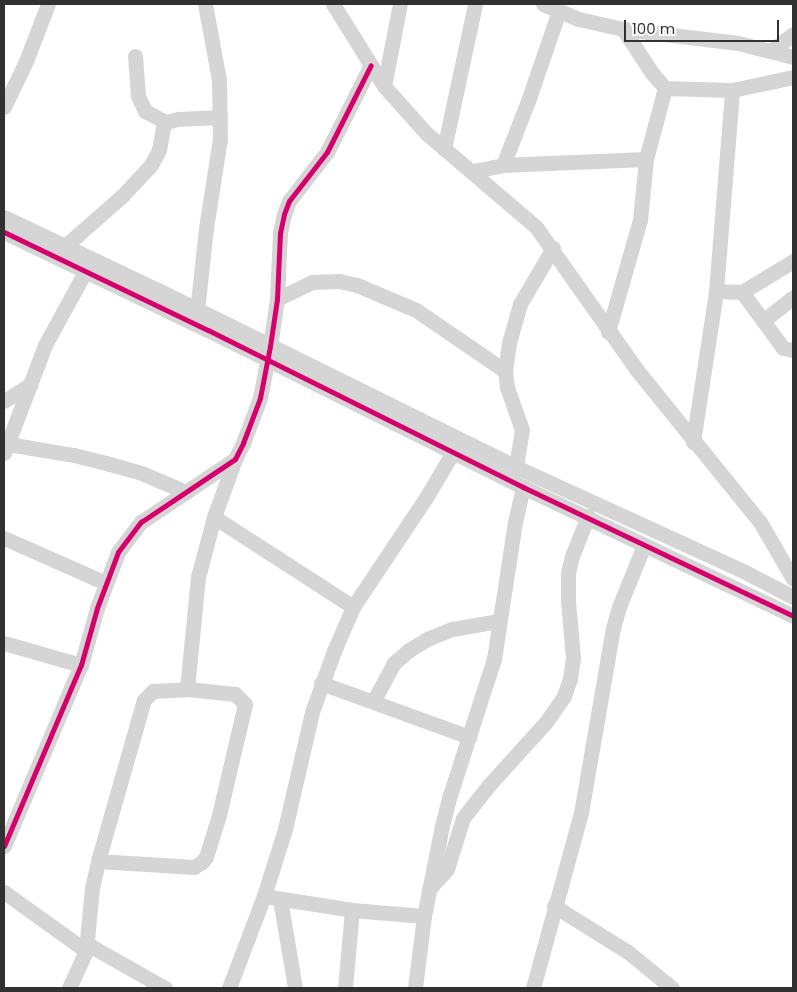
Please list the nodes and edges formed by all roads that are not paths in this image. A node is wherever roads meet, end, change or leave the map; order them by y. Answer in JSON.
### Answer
{"nodes":[{"id":1,"x":48,"y":4,"type":"edge"},
{"id":2,"x":205,"y":4,"type":"edge"},
{"id":3,"x":332,"y":4,"type":"edge"},
{"id":4,"x":400,"y":4,"type":"edge"},
{"id":5,"x":475,"y":4,"type":"edge"},
{"id":6,"x":543,"y":4,"type":"edge"},
{"id":7,"x":559,"y":11,"type":"junction"},
{"id":8,"x":623,"y":29,"type":"junction"},
{"id":9,"x":793,"y":34,"type":"edge"},
{"id":10,"x":772,"y":50,"type":"junction"},
{"id":11,"x":135,"y":56,"type":"dead end"},
{"id":12,"x":793,"y":57,"type":"edge"},
{"id":13,"x":371,"y":65,"type":"junction"},
{"id":14,"x":793,"y":77,"type":"edge"},
{"id":15,"x":384,"y":86,"type":"junction"},
{"id":16,"x":665,"y":88,"type":"junction"},
{"id":17,"x":732,"y":90,"type":"junction"},
{"id":18,"x":4,"y":107,"type":"edge"},
{"id":19,"x":220,"y":117,"type":"junction"},
{"id":20,"x":166,"y":122,"type":"junction"},
{"id":21,"x":444,"y":149,"type":"junction"},
{"id":22,"x":646,"y":159,"type":"junction"},
{"id":23,"x":503,"y":165,"type":"junction"},
{"id":24,"x":473,"y":171,"type":"junction"},
{"id":25,"x":4,"y":217,"type":"edge"},
{"id":26,"x":4,"y":232,"type":"edge"},
{"id":27,"x":64,"y":247,"type":"junction"},
{"id":28,"x":553,"y":248,"type":"junction"},
{"id":29,"x":793,"y":261,"type":"edge"},
{"id":30,"x":85,"y":272,"type":"junction"},
{"id":31,"x":716,"y":291,"type":"junction"},
{"id":32,"x":742,"y":292,"type":"junction"},
{"id":33,"x":793,"y":297,"type":"edge"},
{"id":34,"x":277,"y":299,"type":"junction"},
{"id":35,"x":197,"y":311,"type":"junction"},
{"id":36,"x":764,"y":320,"type":"junction"},
{"id":37,"x":608,"y":332,"type":"junction"},
{"id":38,"x":793,"y":350,"type":"edge"},
{"id":39,"x":267,"y":353,"type":"junction"},
{"id":40,"x":506,"y":371,"type":"junction"},
{"id":41,"x":30,"y":386,"type":"junction"},
{"id":42,"x":4,"y":401,"type":"edge"},
{"id":43,"x":693,"y":442,"type":"junction"},
{"id":44,"x":6,"y":449,"type":"edge"},
{"id":45,"x":453,"y":452,"type":"junction"},
{"id":46,"x":235,"y":459,"type":"junction"},
{"id":47,"x":516,"y":467,"type":"junction"},
{"id":48,"x":523,"y":487,"type":"junction"},
{"id":49,"x":186,"y":492,"type":"junction"},
{"id":50,"x":594,"y":514,"type":"junction"},
{"id":51,"x":214,"y":517,"type":"junction"},
{"id":52,"x":4,"y":538,"type":"edge"},
{"id":53,"x":644,"y":545,"type":"junction"},
{"id":54,"x":793,"y":579,"type":"edge"},
{"id":55,"x":106,"y":583,"type":"junction"},
{"id":56,"x":793,"y":597,"type":"edge"},
{"id":57,"x":353,"y":607,"type":"junction"},
{"id":58,"x":793,"y":616,"type":"edge"},
{"id":59,"x":499,"y":621,"type":"junction"},
{"id":60,"x":4,"y":643,"type":"edge"},
{"id":61,"x":81,"y":665,"type":"junction"},
{"id":62,"x":321,"y":683,"type":"junction"},
{"id":63,"x":187,"y":689,"type":"junction"},
{"id":64,"x":374,"y":700,"type":"junction"},
{"id":65,"x":469,"y":737,"type":"junction"},
{"id":66,"x":4,"y":846,"type":"edge"},
{"id":67,"x":98,"y":861,"type":"junction"},
{"id":68,"x":429,"y":889,"type":"junction"},
{"id":69,"x":4,"y":892,"type":"edge"},
{"id":70,"x":264,"y":896,"type":"junction"},
{"id":71,"x":280,"y":900,"type":"junction"},
{"id":72,"x":554,"y":906,"type":"junction"},
{"id":73,"x":352,"y":910,"type":"junction"},
{"id":74,"x":424,"y":916,"type":"junction"},
{"id":75,"x":87,"y":947,"type":"junction"},
{"id":76,"x":69,"y":988,"type":"edge"},
{"id":77,"x":165,"y":988,"type":"edge"},
{"id":78,"x":229,"y":988,"type":"edge"},
{"id":79,"x":295,"y":988,"type":"edge"},
{"id":80,"x":345,"y":988,"type":"edge"},
{"id":81,"x":415,"y":988,"type":"edge"},
{"id":82,"x":533,"y":988,"type":"edge"},
{"id":83,"x":672,"y":988,"type":"edge"}],
"edges":[{"from":1,"to":18,"type":"street"},
{"from":2,"to":19,"type":"street"},
{"from":3,"to":13,"type":"street"},
{"from":4,"to":15,"type":"street"},
{"from":5,"to":21,"type":"street"},
{"from":6,"to":7,"type":"street"},
{"from":7,"to":8,"type":"street"},
{"from":7,"to":23,"type":"street"},
{"from":8,"to":10,"type":"street"},
{"from":8,"to":16,"type":"street"},
{"from":9,"to":10,"type":"street"},
{"from":10,"to":12,"type":"street"},
{"from":11,"to":20,"type":"street"},
{"from":13,"to":15,"type":"street"},
{"from":13,"to":34,"type":"street"},
{"from":14,"to":17,"type":"street"},
{"from":15,"to":21,"type":"street"},
{"from":16,"to":17,"type":"street"},
{"from":16,"to":22,"type":"street"},
{"from":17,"to":31,"type":"street"},
{"from":19,"to":20,"type":"street"},
{"from":19,"to":35,"type":"street"},
{"from":20,"to":27,"type":"street"},
{"from":21,"to":24,"type":"street"},
{"from":22,"to":23,"type":"street"},
{"from":22,"to":37,"type":"street"},
{"from":23,"to":24,"type":"street"},
{"from":24,"to":28,"type":"street"},
{"from":25,"to":27,"type":"street"},
{"from":26,"to":30,"type":"street"},
{"from":27,"to":35,"type":"street"},
{"from":28,"to":37,"type":"street"},
{"from":28,"to":40,"type":"street"},
{"from":29,"to":32,"type":"street"},
{"from":30,"to":39,"type":"street"},
{"from":30,"to":41,"type":"street"},
{"from":31,"to":32,"type":"street"},
{"from":31,"to":43,"type":"street"},
{"from":32,"to":36,"type":"street"},
{"from":33,"to":36,"type":"street"},
{"from":34,"to":39,"type":"street"},
{"from":34,"to":40,"type":"street"},
{"from":35,"to":39,"type":"street"},
{"from":36,"to":38,"type":"street"},
{"from":37,"to":43,"type":"street"},
{"from":39,"to":45,"type":"street"},
{"from":39,"to":46,"type":"street"},
{"from":39,"to":47,"type":"street"},
{"from":40,"to":47,"type":"street"},
{"from":41,"to":42,"type":"street"},
{"from":41,"to":44,"type":"street"},
{"from":43,"to":54,"type":"street"},
{"from":44,"to":49,"type":"street"},
{"from":45,"to":48,"type":"street"},
{"from":45,"to":57,"type":"street"},
{"from":46,"to":49,"type":"street"},
{"from":46,"to":51,"type":"street"},
{"from":47,"to":50,"type":"street"},
{"from":48,"to":50,"type":"street"},
{"from":48,"to":59,"type":"street"},
{"from":49,"to":55,"type":"street"},
{"from":50,"to":53,"type":"street"},
{"from":50,"to":56,"type":"street"},
{"from":50,"to":68,"type":"street"},
{"from":51,"to":57,"type":"street"},
{"from":51,"to":63,"type":"street"},
{"from":52,"to":55,"type":"street"},
{"from":53,"to":58,"type":"street"},
{"from":53,"to":72,"type":"street"},
{"from":55,"to":61,"type":"street"},
{"from":57,"to":62,"type":"street"},
{"from":59,"to":64,"type":"street"},
{"from":59,"to":65,"type":"street"},
{"from":60,"to":61,"type":"street"},
{"from":61,"to":66,"type":"street"},
{"from":62,"to":64,"type":"street"},
{"from":62,"to":70,"type":"street"},
{"from":63,"to":67,"type":"street"},
{"from":63,"to":67,"type":"street"},
{"from":64,"to":65,"type":"street"},
{"from":65,"to":68,"type":"street"},
{"from":67,"to":75,"type":"street"},
{"from":68,"to":74,"type":"street"},
{"from":69,"to":75,"type":"street"},
{"from":70,"to":71,"type":"street"},
{"from":70,"to":78,"type":"street"},
{"from":71,"to":73,"type":"street"},
{"from":71,"to":79,"type":"street"},
{"from":72,"to":82,"type":"street"},
{"from":72,"to":83,"type":"street"},
{"from":73,"to":74,"type":"street"},
{"from":73,"to":80,"type":"street"},
{"from":74,"to":81,"type":"street"},
{"from":75,"to":76,"type":"street"},
{"from":75,"to":77,"type":"street"}]}
